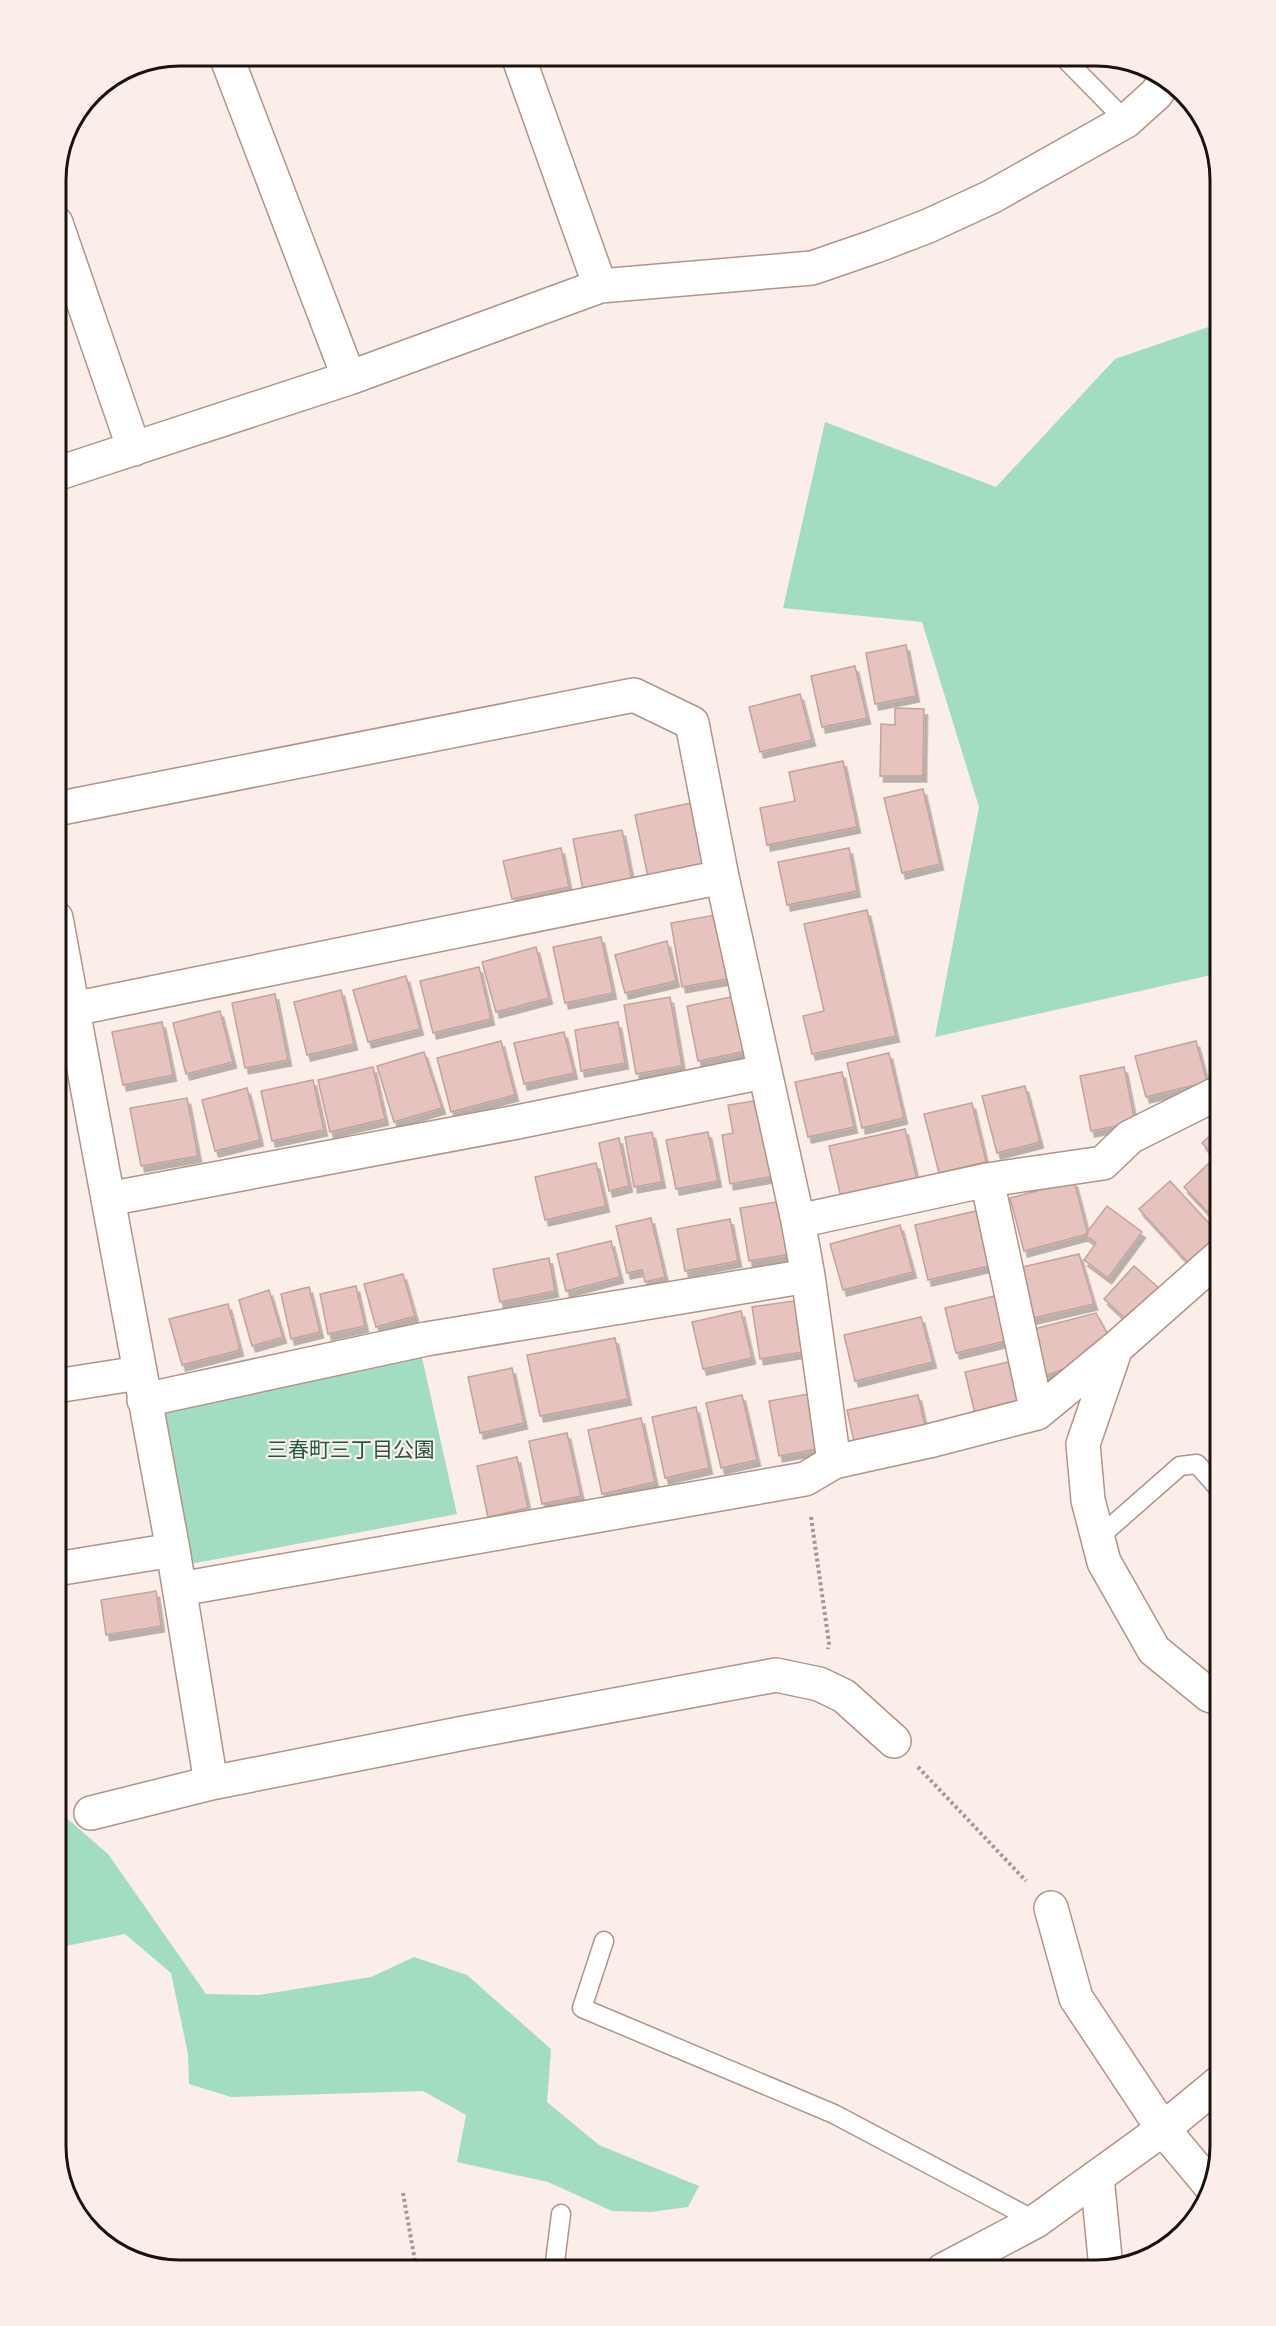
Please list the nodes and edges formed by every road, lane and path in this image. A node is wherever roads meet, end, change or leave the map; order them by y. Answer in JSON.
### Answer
{"nodes":[{"id":1,"x":230,"y":66,"type":"edge"},
{"id":2,"x":522,"y":66,"type":"edge"},
{"id":3,"x":1072,"y":66,"type":"edge"},
{"id":4,"x":1161,"y":87,"type":"edge"},
{"id":5,"x":1126,"y":121,"type":"junction"},
{"id":6,"x":66,"y":252,"type":"edge"},
{"id":7,"x":600,"y":286,"type":"junction"},
{"id":8,"x":349,"y":378,"type":"junction"},
{"id":9,"x":134,"y":449,"type":"junction"},
{"id":10,"x":66,"y":471,"type":"edge"},
{"id":11,"x":66,"y":807,"type":"edge"},
{"id":12,"x":722,"y":878,"type":"junction"},
{"id":13,"x":66,"y":1010,"type":"edge"},
{"id":14,"x":66,"y":1019,"type":"edge"},
{"id":15,"x":764,"y":1072,"type":"junction"},
{"id":16,"x":1210,"y":1097,"type":"edge"},
{"id":17,"x":987,"y":1180,"type":"junction"},
{"id":18,"x":108,"y":1199,"type":"junction"},
{"id":19,"x":798,"y":1221,"type":"junction"},
{"id":20,"x":1210,"y":1266,"type":"edge"},
{"id":21,"x":808,"y":1276,"type":"junction"},
{"id":22,"x":1116,"y":1348,"type":"junction"},
{"id":23,"x":66,"y":1386,"type":"edge"},
{"id":24,"x":141,"y":1387,"type":"junction"},
{"id":25,"x":1037,"y":1413,"type":"junction"},
{"id":26,"x":834,"y":1462,"type":"junction"},
{"id":27,"x":1210,"y":1478,"type":"edge"},
{"id":28,"x":805,"y":1479,"type":"junction"},
{"id":29,"x":1098,"y":1538,"type":"junction"},
{"id":30,"x":173,"y":1550,"type":"junction"},
{"id":31,"x":66,"y":1567,"type":"edge"},
{"id":32,"x":180,"y":1589,"type":"junction"},
{"id":33,"x":819,"y":1684,"type":"junction"},
{"id":34,"x":1210,"y":1695,"type":"edge"},
{"id":35,"x":894,"y":1741,"type":"joint"},
{"id":36,"x":211,"y":1783,"type":"junction"},
{"id":37,"x":91,"y":1813,"type":"dead end"},
{"id":38,"x":1051,"y":1908,"type":"joint"},
{"id":39,"x":604,"y":1941,"type":"dead end"},
{"id":40,"x":1210,"y":2091,"type":"edge"},
{"id":41,"x":1163,"y":2129,"type":"junction"},
{"id":42,"x":1097,"y":2177,"type":"junction"},
{"id":43,"x":1205,"y":2179,"type":"edge"},
{"id":44,"x":403,"y":2193,"type":"dead end"},
{"id":45,"x":561,"y":2214,"type":"dead end"},
{"id":46,"x":1036,"y":2221,"type":"junction"},
{"id":47,"x":1105,"y":2259,"type":"edge"},
{"id":48,"x":415,"y":2260,"type":"edge"},
{"id":49,"x":555,"y":2260,"type":"edge"},
{"id":50,"x":963,"y":2260,"type":"edge"}],
"edges":[{"from":1,"to":8,"type":"street"},
{"from":2,"to":7,"type":"street"},
{"from":3,"to":5,"type":"lane"},
{"from":4,"to":5,"type":"street"},
{"from":5,"to":7,"type":"street"},
{"from":6,"to":9,"type":"street"},
{"from":7,"to":8,"type":"street"},
{"from":8,"to":9,"type":"street"},
{"from":9,"to":10,"type":"street"},
{"from":11,"to":12,"type":"street"},
{"from":12,"to":13,"type":"street"},
{"from":12,"to":15,"type":"street"},
{"from":14,"to":18,"type":"street"},
{"from":15,"to":18,"type":"street"},
{"from":15,"to":19,"type":"street"},
{"from":16,"to":17,"type":"street"},
{"from":17,"to":19,"type":"street"},
{"from":17,"to":25,"type":"street"},
{"from":18,"to":24,"type":"street"},
{"from":19,"to":21,"type":"street"},
{"from":20,"to":22,"type":"street"},
{"from":21,"to":24,"type":"street"},
{"from":21,"to":26,"type":"street"},
{"from":22,"to":25,"type":"street"},
{"from":22,"to":29,"type":"street"},
{"from":23,"to":24,"type":"street"},
{"from":24,"to":30,"type":"street"},
{"from":25,"to":26,"type":"street"},
{"from":26,"to":28,"type":"street"},
{"from":27,"to":29,"type":"lane"},
{"from":28,"to":32,"type":"street"},
{"from":28,"to":33,"type":"path"},
{"from":29,"to":34,"type":"street"},
{"from":30,"to":31,"type":"street"},
{"from":30,"to":32,"type":"street"},
{"from":32,"to":36,"type":"street"},
{"from":33,"to":35,"type":"street"},
{"from":33,"to":36,"type":"street"},
{"from":35,"to":38,"type":"path"},
{"from":36,"to":37,"type":"street"},
{"from":38,"to":41,"type":"street"},
{"from":39,"to":46,"type":"lane"},
{"from":40,"to":41,"type":"street"},
{"from":41,"to":42,"type":"street"},
{"from":41,"to":43,"type":"street"},
{"from":42,"to":46,"type":"street"},
{"from":42,"to":47,"type":"street"},
{"from":44,"to":48,"type":"path"},
{"from":45,"to":49,"type":"lane"},
{"from":46,"to":50,"type":"street"}]}
